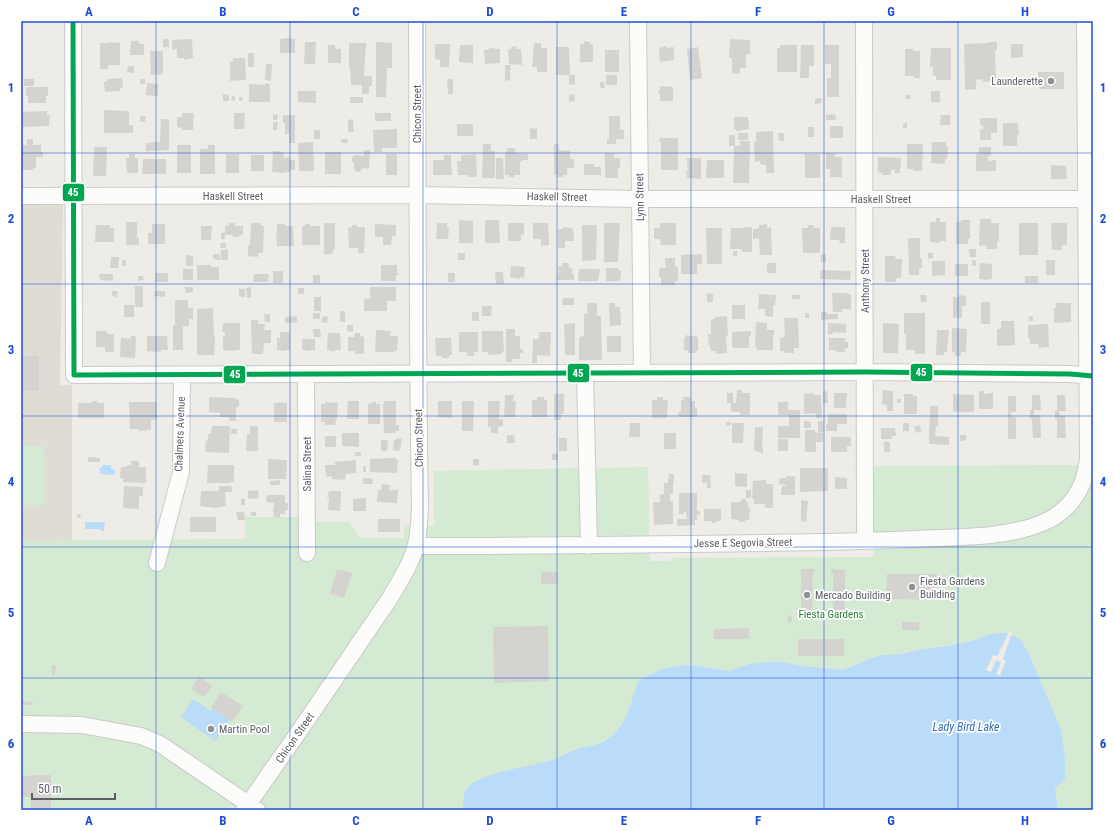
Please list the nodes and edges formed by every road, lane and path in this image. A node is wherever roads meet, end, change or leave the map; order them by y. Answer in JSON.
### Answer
{"nodes":[{"id":1,"x":73,"y":21,"type":"edge"},
{"id":2,"x":417,"y":21,"type":"edge"},
{"id":3,"x":638,"y":21,"type":"edge"},
{"id":4,"x":864,"y":21,"type":"edge"},
{"id":5,"x":1085,"y":21,"type":"edge"},
{"id":6,"x":417,"y":195,"type":"junction"},
{"id":7,"x":21,"y":196,"type":"edge"},
{"id":8,"x":74,"y":196,"type":"junction"},
{"id":9,"x":640,"y":198,"type":"junction"},
{"id":10,"x":864,"y":199,"type":"junction"},
{"id":11,"x":1090,"y":199,"type":"edge"},
{"id":12,"x":865,"y":372,"type":"junction"},
{"id":13,"x":585,"y":373,"type":"junction"},
{"id":14,"x":642,"y":373,"type":"junction"},
{"id":15,"x":306,"y":374,"type":"junction"},
{"id":16,"x":418,"y":374,"type":"junction"},
{"id":17,"x":182,"y":375,"type":"junction"},
{"id":18,"x":1090,"y":375,"type":"edge"},
{"id":19,"x":865,"y":541,"type":"junction"},
{"id":20,"x":416,"y":546,"type":"junction"},
{"id":21,"x":589,"y":546,"type":"junction"},
{"id":22,"x":307,"y":554,"type":"dead end"},
{"id":23,"x":157,"y":563,"type":"dead end"},
{"id":24,"x":21,"y":724,"type":"edge"},
{"id":25,"x":250,"y":808,"type":"edge"}],
"edges":[{"from":1,"to":8,"type":"street"},
{"from":2,"to":6,"type":"street","name":"Chicon Street"},
{"from":3,"to":9,"type":"street","name":"Lynn Street"},
{"from":4,"to":10,"type":"street","name":"Anthony Street"},
{"from":5,"to":11,"type":"street","name":"Jesse E Segovia Street"},
{"from":6,"to":8,"type":"street","name":"Haskell Street"},
{"from":6,"to":9,"type":"street","name":"Haskell Street"},
{"from":6,"to":16,"type":"street","name":"Chicon Street"},
{"from":7,"to":8,"type":"street","name":"Haskell Street"},
{"from":8,"to":17,"type":"street"},
{"from":9,"to":10,"type":"street","name":"Haskell Street"},
{"from":9,"to":14,"type":"street","name":"Lynn Street"},
{"from":10,"to":11,"type":"street","name":"Haskell Street"},
{"from":10,"to":12,"type":"street","name":"Anthony Street"},
{"from":11,"to":18,"type":"street","name":"Jesse E Segovia Street"},
{"from":12,"to":14,"type":"street"},
{"from":12,"to":18,"type":"street"},
{"from":12,"to":19,"type":"street","name":"Anthony Street"},
{"from":13,"to":14,"type":"street"},
{"from":13,"to":16,"type":"street"},
{"from":13,"to":21,"type":"street"},
{"from":15,"to":16,"type":"street"},
{"from":15,"to":17,"type":"street"},
{"from":15,"to":22,"type":"street","name":"Salina Street"},
{"from":16,"to":20,"type":"street","name":"Chicon Street"},
{"from":17,"to":23,"type":"street","name":"Chalmers Avenue"},
{"from":18,"to":19,"type":"street","name":"Jesse E Segovia Street"},
{"from":19,"to":21,"type":"street","name":"Jesse E Segovia Street"},
{"from":20,"to":21,"type":"street","name":"Jesse E Segovia Street"},
{"from":20,"to":25,"type":"street","name":"Chicon Street"},
{"from":24,"to":25,"type":"street"}]}
